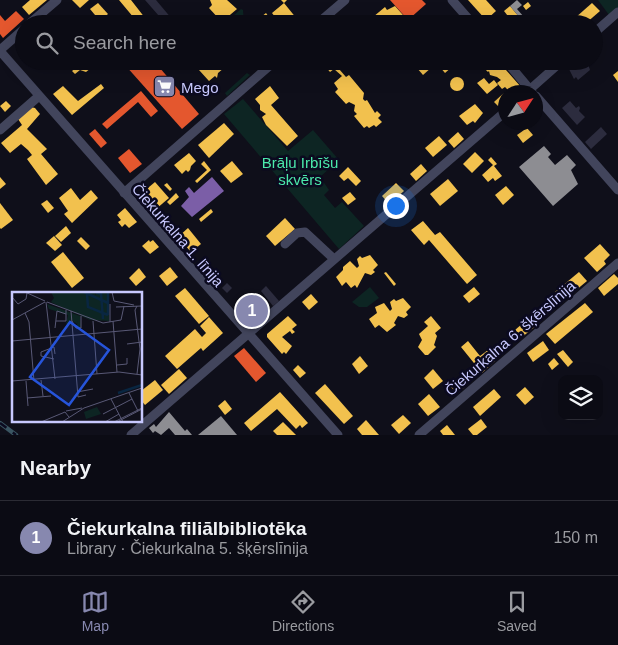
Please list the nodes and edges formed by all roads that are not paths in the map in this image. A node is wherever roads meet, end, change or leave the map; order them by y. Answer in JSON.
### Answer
{"nodes":[{"id":1,"x":57,"y":0,"type":"edge"},
{"id":2,"x":345,"y":0,"type":"edge"},
{"id":3,"x":452,"y":0,"type":"edge"},
{"id":4,"x":618,"y":12,"type":"edge"},
{"id":5,"x":40,"y":15,"type":"edge"},
{"id":6,"x":328,"y":15,"type":"edge"},
{"id":7,"x":465,"y":15,"type":"edge"},
{"id":8,"x":603,"y":25,"type":"edge"},
{"id":9,"x":15,"y":37,"type":"edge"},
{"id":10,"x":0,"y":50,"type":"edge"},
{"id":11,"x":15,"y":68,"type":"edge"},
{"id":12,"x":17,"y":70,"type":"edge"},
{"id":13,"x":265,"y":70,"type":"edge"},
{"id":14,"x":513,"y":70,"type":"edge"},
{"id":15,"x":553,"y":70,"type":"edge"},
{"id":16,"x":525,"y":85,"type":"edge"},
{"id":17,"x":539,"y":85,"type":"edge"},
{"id":18,"x":39,"y":96,"type":"junction"},
{"id":19,"x":543,"y":106,"type":"edge"},
{"id":20,"x":498,"y":118,"type":"edge"},
{"id":21,"x":0,"y":130,"type":"edge"},
{"id":22,"x":618,"y":190,"type":"edge"},
{"id":23,"x":124,"y":193,"type":"junction"},
{"id":24,"x":285,"y":244,"type":"dead end"},
{"id":25,"x":334,"y":259,"type":"junction"},
{"id":26,"x":618,"y":263,"type":"edge"},
{"id":27,"x":247,"y":334,"type":"junction"},
{"id":28,"x":131,"y":435,"type":"edge"},
{"id":29,"x":338,"y":435,"type":"edge"},
{"id":30,"x":419,"y":435,"type":"edge"}],
"edges":[{"from":1,"to":5,"type":"street"},
{"from":2,"to":6,"type":"street"},
{"from":3,"to":7,"type":"street"},
{"from":4,"to":8,"type":"street"},
{"from":9,"to":10,"type":"street"},
{"from":10,"to":11,"type":"street","name":"Čiekurkalna 1. līnija"},
{"from":12,"to":18,"type":"street","name":"Čiekurkalna 1. līnija"},
{"from":13,"to":23,"type":"street"},
{"from":14,"to":16,"type":"street"},
{"from":15,"to":17,"type":"street"},
{"from":18,"to":21,"type":"street"},
{"from":18,"to":23,"type":"street","name":"Čiekurkalna 1. līnija"},
{"from":19,"to":22,"type":"street"},
{"from":20,"to":25,"type":"street"},
{"from":23,"to":27,"type":"street","name":"Čiekurkalna 1. līnija"},
{"from":24,"to":25,"type":"street"},
{"from":25,"to":27,"type":"street"},
{"from":26,"to":30,"type":"street","name":"Čiekurkalna 6. šķērslīnija"},
{"from":27,"to":28,"type":"street"},
{"from":27,"to":29,"type":"street","name":"Čiekurkalna 1. līnija"}]}
